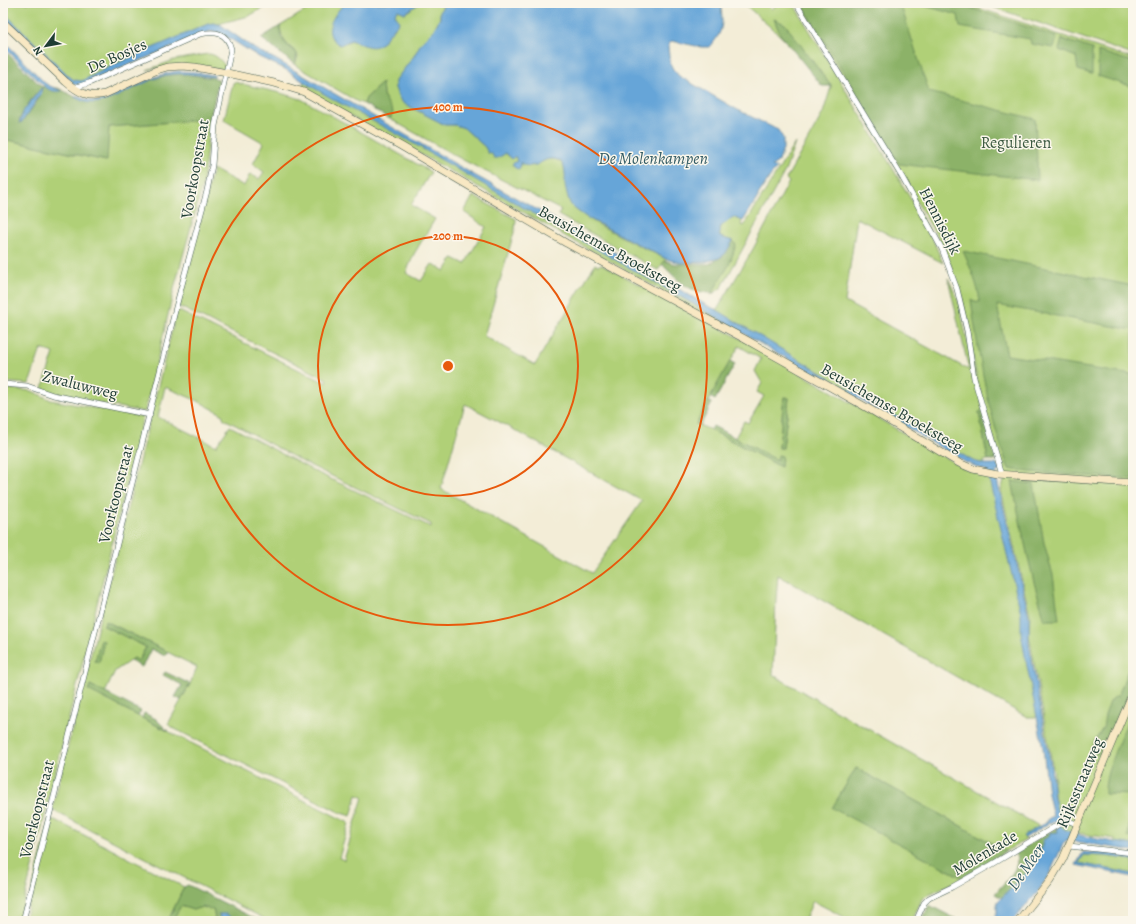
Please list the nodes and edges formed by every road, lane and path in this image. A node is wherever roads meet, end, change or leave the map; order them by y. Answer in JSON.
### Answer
{"nodes":[{"id":1,"x":796,"y":3,"type":"edge"},
{"id":2,"x":3,"y":22,"type":"edge"},
{"id":3,"x":227,"y":73,"type":"junction"},
{"id":4,"x":73,"y":88,"type":"junction"},
{"id":5,"x":3,"y":384,"type":"edge"},
{"id":6,"x":150,"y":415,"type":"junction"},
{"id":7,"x":1000,"y":474,"type":"junction"},
{"id":8,"x":1133,"y":484,"type":"edge"},
{"id":9,"x":1133,"y":692,"type":"edge"},
{"id":10,"x":1078,"y":824,"type":"junction"},
{"id":11,"x":1070,"y":844,"type":"junction"},
{"id":12,"x":1133,"y":853,"type":"edge"},
{"id":13,"x":23,"y":921,"type":"edge"},
{"id":14,"x":916,"y":921,"type":"edge"},
{"id":15,"x":1018,"y":921,"type":"edge"}],
"edges":[{"from":1,"to":7,"type":"street","name":"Hennisdijk"},
{"from":2,"to":4,"type":"street","name":"De Bosjes"},
{"from":3,"to":4,"type":"street","name":"Beusichemse Broeksteeg"},
{"from":3,"to":4,"type":"street","name":"De Bosjes"},
{"from":3,"to":6,"type":"street","name":"Voorkoopstraat"},
{"from":3,"to":7,"type":"street","name":"Beusichemse Broeksteeg"},
{"from":5,"to":6,"type":"street","name":"Zwaluwweg"},
{"from":6,"to":13,"type":"street","name":"Voorkoopstraat"},
{"from":7,"to":8,"type":"street","name":"Beusichemse Broeksteeg"},
{"from":9,"to":10,"type":"street","name":"Rijksstraatweg"},
{"from":10,"to":11,"type":"street","name":"Rijksstraatweg"},
{"from":10,"to":14,"type":"street","name":"Molenkade"},
{"from":11,"to":12,"type":"street"},
{"from":11,"to":15,"type":"street","name":"Rijksstraatweg"}]}
